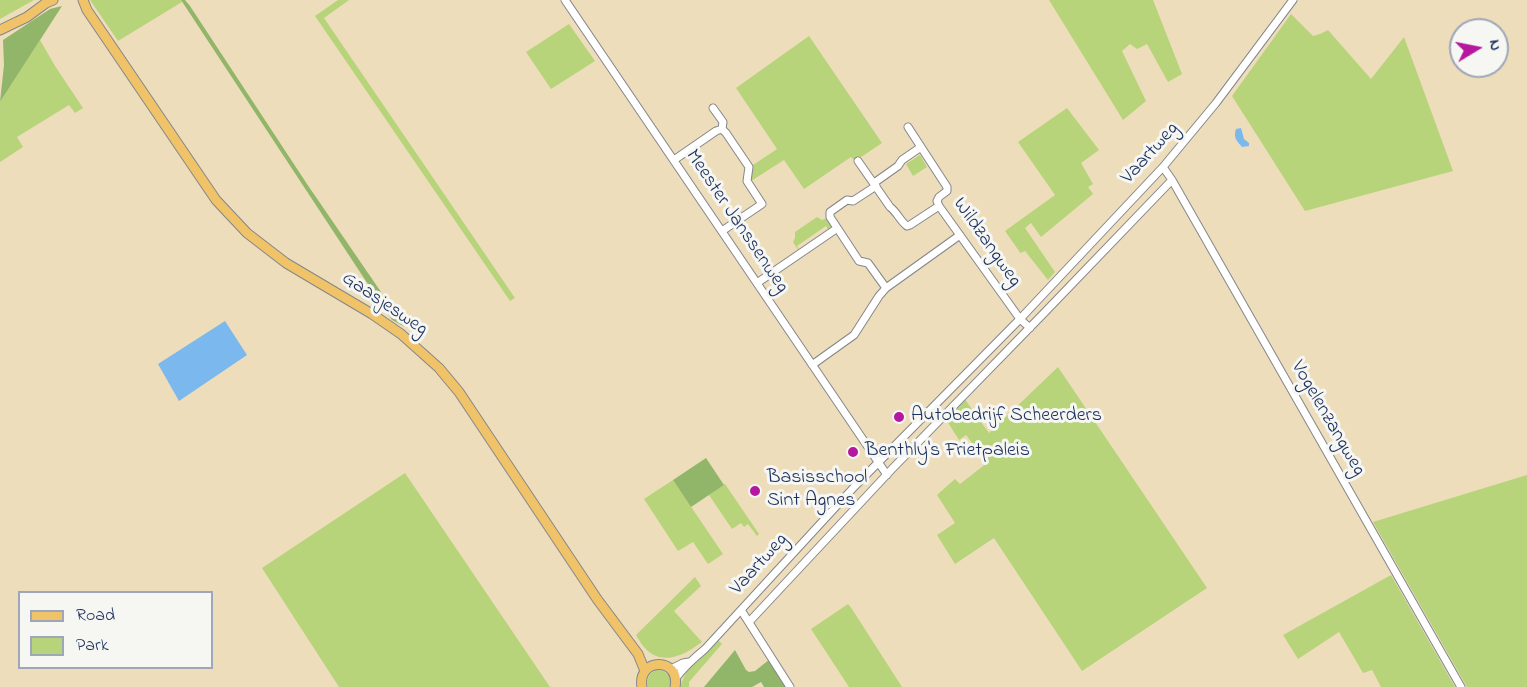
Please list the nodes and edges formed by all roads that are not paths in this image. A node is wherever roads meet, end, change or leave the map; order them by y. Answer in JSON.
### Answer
{"nodes":[{"id":1,"x":74,"y":0,"type":"edge"},
{"id":2,"x":83,"y":0,"type":"edge"},
{"id":3,"x":566,"y":0,"type":"edge"},
{"id":4,"x":1293,"y":0,"type":"edge"},
{"id":5,"x":48,"y":1,"type":"edge"},
{"id":6,"x":87,"y":10,"type":"junction"},
{"id":7,"x":0,"y":30,"type":"edge"},
{"id":8,"x":713,"y":108,"type":"dead end"},
{"id":9,"x":908,"y":127,"type":"dead end"},
{"id":10,"x":722,"y":129,"type":"junction"},
{"id":11,"x":921,"y":147,"type":"junction"},
{"id":12,"x":674,"y":160,"type":"junction"},
{"id":13,"x":858,"y":161,"type":"dead end"},
{"id":14,"x":1163,"y":167,"type":"junction"},
{"id":15,"x":1172,"y":180,"type":"junction"},
{"id":16,"x":875,"y":185,"type":"junction"},
{"id":17,"x":939,"y":206,"type":"junction"},
{"id":18,"x":837,"y":229,"type":"junction"},
{"id":19,"x":722,"y":231,"type":"junction"},
{"id":20,"x":960,"y":235,"type":"junction"},
{"id":21,"x":757,"y":283,"type":"junction"},
{"id":22,"x":886,"y":288,"type":"junction"},
{"id":23,"x":1020,"y":319,"type":"junction"},
{"id":24,"x":1029,"y":328,"type":"junction"},
{"id":25,"x":812,"y":365,"type":"junction"},
{"id":26,"x":878,"y":463,"type":"junction"},
{"id":27,"x":887,"y":475,"type":"junction"},
{"id":28,"x":741,"y":610,"type":"junction"},
{"id":29,"x":750,"y":622,"type":"junction"},
{"id":30,"x":689,"y":662,"type":"junction"},
{"id":31,"x":649,"y":668,"type":"junction"},
{"id":32,"x":671,"y":669,"type":"junction"},
{"id":33,"x":676,"y":682,"type":"edge"},
{"id":34,"x":642,"y":687,"type":"edge"},
{"id":35,"x":790,"y":687,"type":"edge"},
{"id":36,"x":1461,"y":687,"type":"edge"}],
"edges":[{"from":1,"to":6,"type":"main road","name":"Gaasjesweg"},
{"from":2,"to":6,"type":"main road","name":"Gaasjesweg"},
{"from":3,"to":12,"type":"street","name":"Meester Janssenweg"},
{"from":4,"to":14,"type":"street","name":"Vaartweg"},
{"from":5,"to":7,"type":"main road"},
{"from":6,"to":31,"type":"main road","name":"Gaasjesweg"},
{"from":8,"to":10,"type":"street"},
{"from":9,"to":11,"type":"street","name":"Wildzangweg"},
{"from":10,"to":12,"type":"street"},
{"from":10,"to":19,"type":"street"},
{"from":11,"to":16,"type":"street"},
{"from":11,"to":17,"type":"street","name":"Wildzangweg"},
{"from":12,"to":19,"type":"street","name":"Meester Janssenweg"},
{"from":13,"to":16,"type":"street"},
{"from":14,"to":15,"type":"street","name":"Vogelenzangweg"},
{"from":14,"to":23,"type":"street","name":"Vaartweg"},
{"from":15,"to":24,"type":"street","name":"Vaartweg"},
{"from":15,"to":36,"type":"street","name":"Vogelenzangweg"},
{"from":16,"to":17,"type":"street"},
{"from":16,"to":18,"type":"street"},
{"from":17,"to":20,"type":"street","name":"Wildzangweg"},
{"from":18,"to":21,"type":"street"},
{"from":18,"to":22,"type":"street"},
{"from":19,"to":21,"type":"street","name":"Meester Janssenweg"},
{"from":20,"to":22,"type":"street"},
{"from":20,"to":23,"type":"street","name":"Wildzangweg"},
{"from":21,"to":25,"type":"street","name":"Meester Janssenweg"},
{"from":22,"to":25,"type":"street"},
{"from":23,"to":24,"type":"street"},
{"from":23,"to":26,"type":"street","name":"Vaartweg"},
{"from":24,"to":27,"type":"street","name":"Vaartweg"},
{"from":25,"to":26,"type":"street","name":"Meester Janssenweg"},
{"from":26,"to":27,"type":"street"},
{"from":26,"to":28,"type":"street","name":"Vaartweg"},
{"from":27,"to":29,"type":"street","name":"Vaartweg"},
{"from":28,"to":29,"type":"street"},
{"from":28,"to":30,"type":"street","name":"Vaartweg"},
{"from":29,"to":35,"type":"street"},
{"from":30,"to":32,"type":"street","name":"Vaartweg"},
{"from":30,"to":33,"type":"street","name":"Vaartweg"},
{"from":31,"to":32,"type":"main road"},
{"from":31,"to":34,"type":"main road"},
{"from":32,"to":33,"type":"main road"}]}
